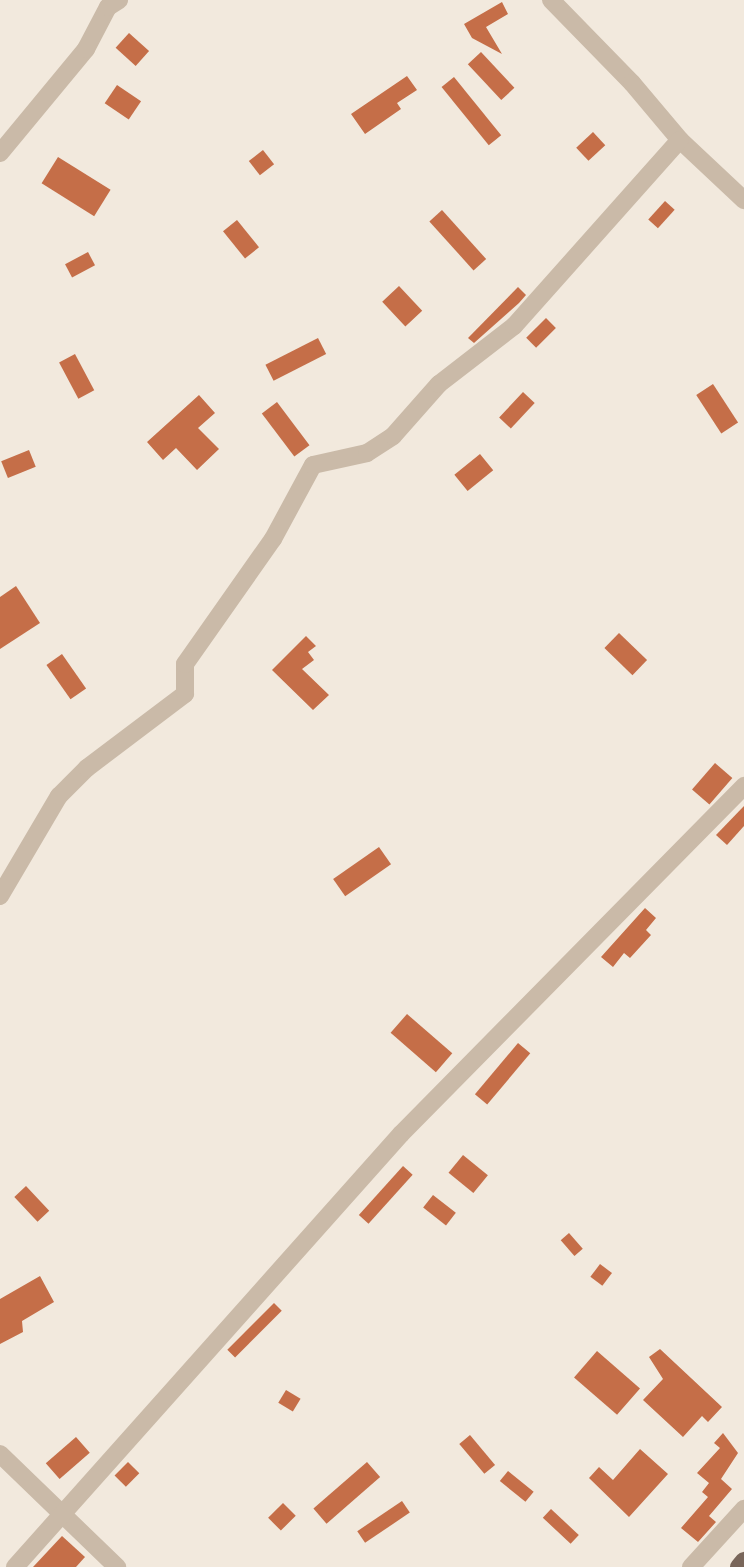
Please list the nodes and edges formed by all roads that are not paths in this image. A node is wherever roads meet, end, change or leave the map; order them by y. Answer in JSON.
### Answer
{"nodes":[{"id":1,"x":119,"y":0,"type":"edge"},
{"id":2,"x":551,"y":0,"type":"edge"},
{"id":3,"x":680,"y":140,"type":"junction"},
{"id":4,"x":0,"y":153,"type":"edge"},
{"id":5,"x":744,"y":200,"type":"edge"},
{"id":6,"x":744,"y":786,"type":"edge"},
{"id":7,"x":0,"y":896,"type":"edge"},
{"id":8,"x":0,"y":1454,"type":"edge"},
{"id":9,"x":744,"y":1509,"type":"edge"},
{"id":10,"x":65,"y":1514,"type":"junction"},
{"id":11,"x":744,"y":1561,"type":"edge"},
{"id":12,"x":15,"y":1567,"type":"edge"},
{"id":13,"x":117,"y":1567,"type":"edge"},
{"id":14,"x":691,"y":1567,"type":"edge"},
{"id":15,"x":739,"y":1567,"type":"edge"}],
"edges":[{"from":1,"to":4,"type":"street"},
{"from":2,"to":3,"type":"street"},
{"from":3,"to":5,"type":"street"},
{"from":3,"to":7,"type":"street"},
{"from":6,"to":10,"type":"street"},
{"from":8,"to":10,"type":"street"},
{"from":9,"to":14,"type":"street"},
{"from":10,"to":12,"type":"street"},
{"from":10,"to":13,"type":"street"},
{"from":11,"to":15,"type":"main road"}]}
